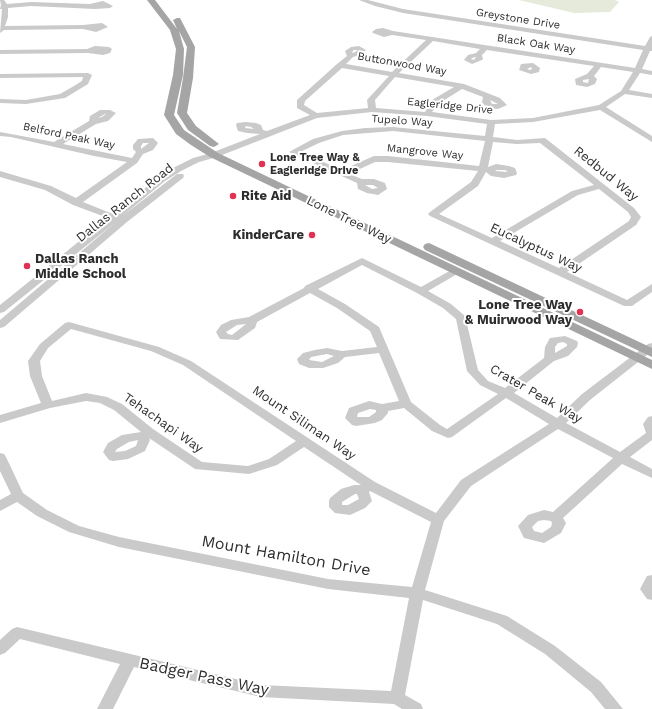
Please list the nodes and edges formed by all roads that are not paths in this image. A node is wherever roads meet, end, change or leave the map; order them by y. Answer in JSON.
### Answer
{"nodes":[{"id":1,"x":1,"y":0,"type":"edge"},
{"id":2,"x":151,"y":0,"type":"edge"},
{"id":3,"x":163,"y":0,"type":"edge"},
{"id":4,"x":362,"y":0,"type":"edge"},
{"id":5,"x":385,"y":0,"type":"edge"},
{"id":6,"x":377,"y":5,"type":"junction"},
{"id":7,"x":90,"y":6,"type":"dead end"},
{"id":8,"x":2,"y":7,"type":"edge"},
{"id":9,"x":83,"y":27,"type":"dead end"},
{"id":10,"x":1,"y":30,"type":"edge"},
{"id":11,"x":392,"y":33,"type":"dead end"},
{"id":12,"x":652,"y":38,"type":"edge"},
{"id":13,"x":431,"y":39,"type":"junction"},
{"id":14,"x":485,"y":48,"type":"junction"},
{"id":15,"x":650,"y":49,"type":"edge"},
{"id":16,"x":88,"y":51,"type":"dead end"},
{"id":17,"x":0,"y":52,"type":"edge"},
{"id":18,"x":478,"y":55,"type":"dead end"},
{"id":19,"x":351,"y":56,"type":"dead end"},
{"id":20,"x":539,"y":56,"type":"junction"},
{"id":21,"x":339,"y":65,"type":"junction"},
{"id":22,"x":533,"y":65,"type":"dead end"},
{"id":23,"x":598,"y":66,"type":"junction"},
{"id":24,"x":638,"y":70,"type":"junction"},
{"id":25,"x":652,"y":73,"type":"edge"},
{"id":26,"x":394,"y":74,"type":"junction"},
{"id":27,"x":0,"y":76,"type":"edge"},
{"id":28,"x":590,"y":76,"type":"dead end"},
{"id":29,"x":461,"y":86,"type":"junction"},
{"id":30,"x":624,"y":92,"type":"junction"},
{"id":31,"x":652,"y":96,"type":"edge"},
{"id":32,"x":487,"y":97,"type":"dead end"},
{"id":33,"x":0,"y":101,"type":"edge"},
{"id":34,"x":601,"y":107,"type":"junction"},
{"id":35,"x":372,"y":110,"type":"junction"},
{"id":36,"x":427,"y":114,"type":"junction"},
{"id":37,"x":316,"y":116,"type":"junction"},
{"id":38,"x":93,"y":122,"type":"dead end"},
{"id":39,"x":491,"y":122,"type":"junction"},
{"id":40,"x":0,"y":134,"type":"edge"},
{"id":41,"x":490,"y":140,"type":"junction"},
{"id":42,"x":652,"y":140,"type":"edge"},
{"id":43,"x":56,"y":145,"type":"junction"},
{"id":44,"x":140,"y":152,"type":"dead end"},
{"id":45,"x":220,"y":153,"type":"junction"},
{"id":46,"x":134,"y":160,"type":"junction"},
{"id":47,"x":486,"y":170,"type":"junction"},
{"id":48,"x":0,"y":174,"type":"edge"},
{"id":49,"x":343,"y":174,"type":"junction"},
{"id":50,"x":361,"y":182,"type":"dead end"},
{"id":51,"x":601,"y":186,"type":"junction"},
{"id":52,"x":76,"y":202,"type":"junction"},
{"id":53,"x":325,"y":208,"type":"junction"},
{"id":54,"x":119,"y":219,"type":"junction"},
{"id":55,"x":380,"y":224,"type":"junction"},
{"id":56,"x":492,"y":242,"type":"junction"},
{"id":57,"x":456,"y":271,"type":"junction"},
{"id":58,"x":559,"y":273,"type":"junction"},
{"id":59,"x":652,"y":287,"type":"edge"},
{"id":60,"x":309,"y":288,"type":"junction"},
{"id":61,"x":421,"y":291,"type":"junction"},
{"id":62,"x":18,"y":295,"type":"junction"},
{"id":63,"x":0,"y":310,"type":"edge"},
{"id":64,"x":0,"y":318,"type":"edge"},
{"id":65,"x":252,"y":320,"type":"dead end"},
{"id":66,"x":0,"y":325,"type":"edge"},
{"id":67,"x":384,"y":348,"type":"junction"},
{"id":68,"x":647,"y":352,"type":"edge"},
{"id":69,"x":342,"y":354,"type":"dead end"},
{"id":70,"x":550,"y":359,"type":"dead end"},
{"id":71,"x":652,"y":365,"type":"edge"},
{"id":72,"x":506,"y":393,"type":"junction"},
{"id":73,"x":406,"y":404,"type":"junction"},
{"id":74,"x":48,"y":405,"type":"junction"},
{"id":75,"x":382,"y":408,"type":"dead end"},
{"id":76,"x":0,"y":419,"type":"edge"},
{"id":77,"x":652,"y":420,"type":"edge"},
{"id":78,"x":558,"y":424,"type":"junction"},
{"id":79,"x":652,"y":433,"type":"edge"},
{"id":80,"x":306,"y":441,"type":"junction"},
{"id":81,"x":0,"y":457,"type":"edge"},
{"id":82,"x":622,"y":457,"type":"junction"},
{"id":83,"x":652,"y":474,"type":"edge"},
{"id":84,"x":18,"y":496,"type":"junction"},
{"id":85,"x":0,"y":506,"type":"edge"},
{"id":86,"x":556,"y":517,"type":"dead end"},
{"id":87,"x":438,"y":520,"type":"junction"},
{"id":88,"x":652,"y":580,"type":"edge"},
{"id":89,"x":416,"y":593,"type":"junction"},
{"id":90,"x":652,"y":595,"type":"edge"},
{"id":91,"x":0,"y":649,"type":"edge"},
{"id":92,"x":130,"y":660,"type":"junction"},
{"id":93,"x":397,"y":698,"type":"junction"},
{"id":94,"x":105,"y":709,"type":"edge"},
{"id":95,"x":415,"y":709,"type":"edge"},
{"id":96,"x":615,"y":709,"type":"edge"}],
"edges":[{"from":1,"to":8,"type":"street"},
{"from":2,"to":45,"type":"main road","name":"Lone Tree Way"},
{"from":3,"to":45,"type":"main road","name":"Lone Tree Way"},
{"from":4,"to":6,"type":"street","name":"Greystone Drive"},
{"from":5,"to":6,"type":"street"},
{"from":6,"to":15,"type":"street","name":"Greystone Drive"},
{"from":7,"to":8,"type":"street"},
{"from":8,"to":10,"type":"street"},
{"from":9,"to":10,"type":"street"},
{"from":11,"to":13,"type":"street","name":"Black Oak Way"},
{"from":12,"to":15,"type":"street","name":"Eagleridge Drive"},
{"from":13,"to":14,"type":"street","name":"Black Oak Way"},
{"from":13,"to":26,"type":"street"},
{"from":14,"to":18,"type":"street"},
{"from":14,"to":20,"type":"street","name":"Black Oak Way"},
{"from":15,"to":24,"type":"street","name":"Eagleridge Drive"},
{"from":16,"to":17,"type":"street"},
{"from":19,"to":21,"type":"street"},
{"from":20,"to":22,"type":"street"},
{"from":20,"to":23,"type":"street","name":"Black Oak Way"},
{"from":21,"to":26,"type":"street","name":"Buttonwood Way"},
{"from":21,"to":37,"type":"street"},
{"from":23,"to":24,"type":"street","name":"Black Oak Way"},
{"from":23,"to":28,"type":"street"},
{"from":24,"to":25,"type":"street","name":"Black Oak Way"},
{"from":24,"to":30,"type":"street","name":"Eagleridge Drive"},
{"from":26,"to":29,"type":"street","name":"Buttonwood Way"},
{"from":26,"to":35,"type":"street"},
{"from":27,"to":33,"type":"street"},
{"from":29,"to":32,"type":"street","name":"Buttonwood Way"},
{"from":29,"to":36,"type":"street"},
{"from":30,"to":31,"type":"street"},
{"from":30,"to":34,"type":"street","name":"Eagleridge Drive"},
{"from":34,"to":39,"type":"street","name":"Eagleridge Drive"},
{"from":34,"to":42,"type":"street"},
{"from":35,"to":36,"type":"street","name":"Eagleridge Drive"},
{"from":35,"to":37,"type":"street","name":"Eagleridge Drive"},
{"from":36,"to":39,"type":"street","name":"Eagleridge Drive"},
{"from":37,"to":45,"type":"street","name":"Eagleridge Drive"},
{"from":38,"to":43,"type":"street"},
{"from":39,"to":41,"type":"street"},
{"from":40,"to":43,"type":"street","name":"Belford Peak Way"},
{"from":41,"to":47,"type":"street"},
{"from":41,"to":49,"type":"street","name":"Tupelo Way"},
{"from":41,"to":51,"type":"street","name":"Redbud Way"},
{"from":43,"to":46,"type":"street","name":"Belford Peak Way"},
{"from":44,"to":46,"type":"street"},
{"from":45,"to":53,"type":"main road","name":"Lone Tree Way"},
{"from":45,"to":54,"type":"street","name":"Dallas Ranch Road"},
{"from":45,"to":55,"type":"main road","name":"Lone Tree Way"},
{"from":46,"to":52,"type":"street"},
{"from":47,"to":49,"type":"street","name":"Mangrove Way"},
{"from":47,"to":56,"type":"street","name":"Eucalyptus Way"},
{"from":48,"to":52,"type":"street"},
{"from":49,"to":50,"type":"street"},
{"from":51,"to":56,"type":"street"},
{"from":51,"to":58,"type":"street","name":"Redbud Way"},
{"from":52,"to":54,"type":"street"},
{"from":53,"to":55,"type":"main road"},
{"from":53,"to":57,"type":"main road","name":"Lone Tree Way"},
{"from":54,"to":62,"type":"street","name":"Dallas Ranch Road"},
{"from":54,"to":66,"type":"street","name":"Dallas Ranch Road"},
{"from":55,"to":68,"type":"main road","name":"Lone Tree Way"},
{"from":56,"to":58,"type":"street","name":"Eucalyptus Way"},
{"from":57,"to":61,"type":"street"},
{"from":57,"to":68,"type":"main road","name":"Lone Tree Way"},
{"from":58,"to":59,"type":"street","name":"Eucalyptus Way"},
{"from":60,"to":61,"type":"street","name":"Crater Peak Way"},
{"from":60,"to":65,"type":"street"},
{"from":60,"to":67,"type":"street"},
{"from":61,"to":72,"type":"street","name":"Crater Peak Way"},
{"from":62,"to":63,"type":"street","name":"Dallas Ranch Road"},
{"from":62,"to":64,"type":"street"},
{"from":67,"to":69,"type":"street"},
{"from":67,"to":73,"type":"street"},
{"from":68,"to":71,"type":"main road","name":"Lone Tree Way"},
{"from":68,"to":78,"type":"street"},
{"from":70,"to":72,"type":"street"},
{"from":72,"to":73,"type":"street"},
{"from":72,"to":78,"type":"street","name":"Crater Peak Way"},
{"from":73,"to":75,"type":"street"},
{"from":74,"to":76,"type":"street","name":"Tehachapi Way"},
{"from":74,"to":80,"type":"street","name":"Tehachapi Way"},
{"from":74,"to":80,"type":"street","name":"Mount Siliman Way"},
{"from":77,"to":79,"type":"street"},
{"from":78,"to":82,"type":"street","name":"Crater Peak Way"},
{"from":78,"to":87,"type":"street"},
{"from":79,"to":82,"type":"street"},
{"from":80,"to":87,"type":"street","name":"Mount Siliman Way"},
{"from":81,"to":84,"type":"street","name":"Mount Hamilton Drive"},
{"from":82,"to":83,"type":"street","name":"Crater Peak Way"},
{"from":82,"to":86,"type":"street"},
{"from":84,"to":85,"type":"street"},
{"from":84,"to":89,"type":"street","name":"Mount Hamilton Drive"},
{"from":87,"to":89,"type":"street"},
{"from":88,"to":90,"type":"street"},
{"from":89,"to":93,"type":"street"},
{"from":89,"to":96,"type":"street","name":"Mount Hamilton Drive"},
{"from":91,"to":92,"type":"street","name":"Badger Pass Way"},
{"from":92,"to":93,"type":"street","name":"Badger Pass Way"},
{"from":92,"to":94,"type":"street"},
{"from":93,"to":95,"type":"street","name":"Badger Pass Way"}]}
